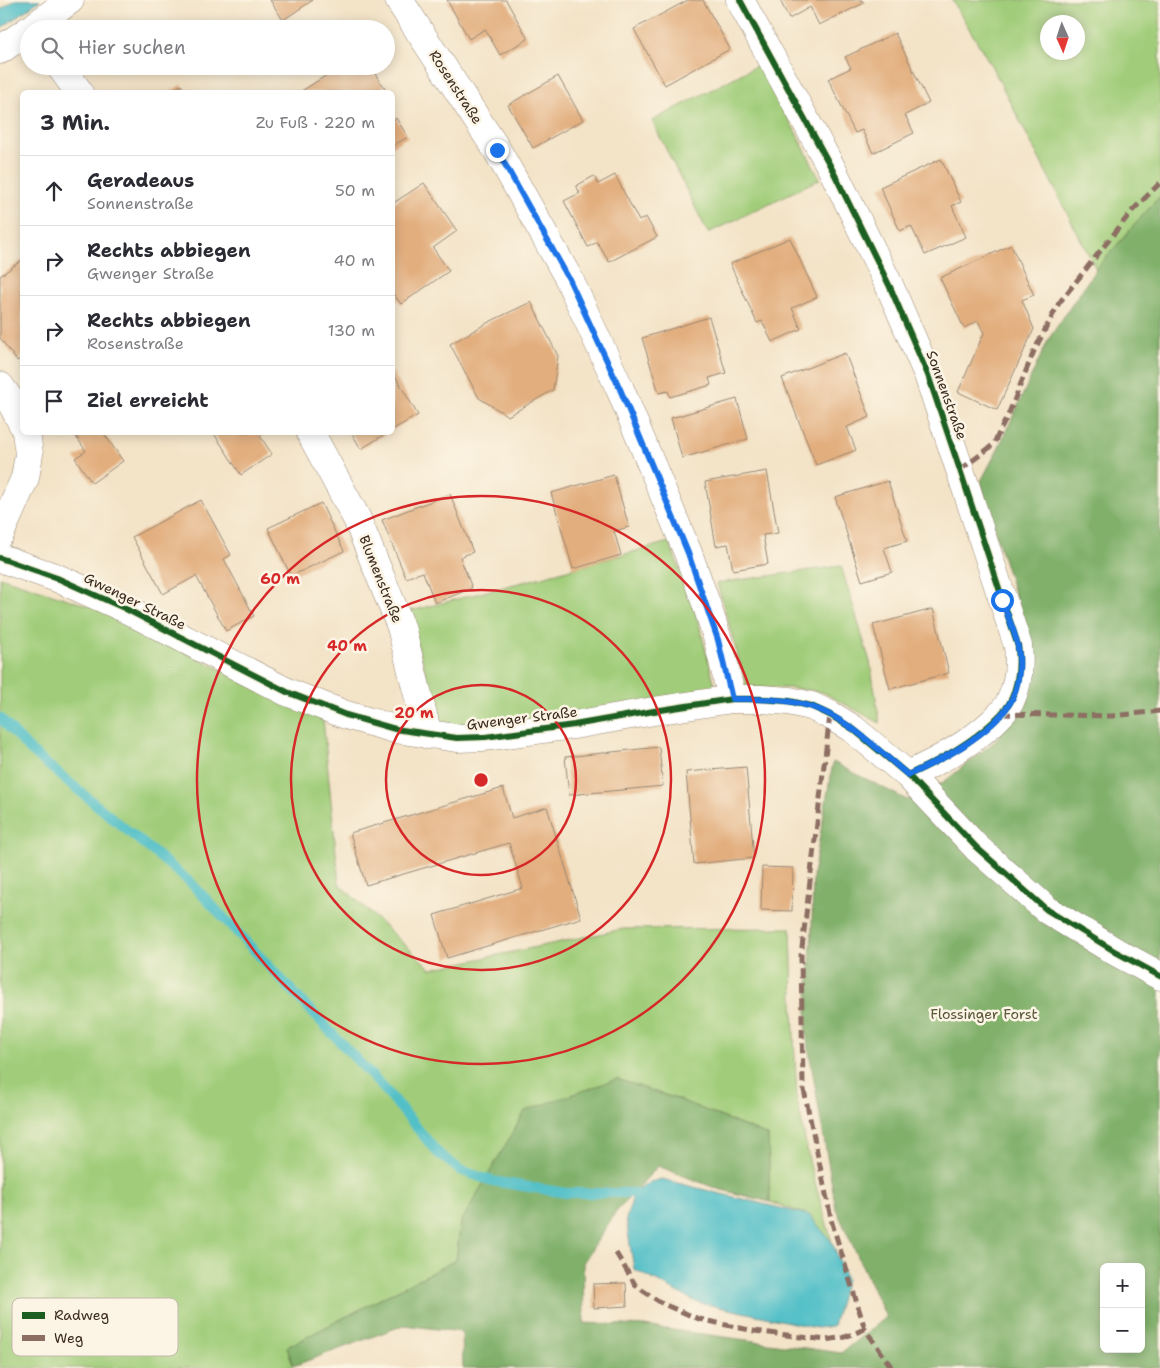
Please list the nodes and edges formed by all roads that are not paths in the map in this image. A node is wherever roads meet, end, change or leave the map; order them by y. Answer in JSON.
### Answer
{"nodes":[{"id":1,"x":70,"y":0,"type":"edge"},
{"id":2,"x":399,"y":0,"type":"edge"},
{"id":3,"x":740,"y":0,"type":"edge"},
{"id":4,"x":43,"y":20,"type":"edge"},
{"id":5,"x":20,"y":36,"type":"edge"},
{"id":6,"x":0,"y":50,"type":"edge"},
{"id":7,"x":67,"y":75,"type":"edge"},
{"id":8,"x":78,"y":90,"type":"edge"},
{"id":9,"x":0,"y":386,"type":"edge"},
{"id":10,"x":20,"y":419,"type":"edge"},
{"id":11,"x":26,"y":435,"type":"edge"},
{"id":12,"x":312,"y":435,"type":"edge"},
{"id":13,"x":0,"y":534,"type":"edge"},
{"id":14,"x":0,"y":558,"type":"edge"},
{"id":15,"x":732,"y":699,"type":"junction"},
{"id":16,"x":428,"y":734,"type":"junction"},
{"id":17,"x":908,"y":775,"type":"junction"},
{"id":18,"x":1160,"y":976,"type":"edge"}],
"edges":[{"from":1,"to":4,"type":"street"},
{"from":2,"to":15,"type":"street","name":"Rosenstraße"},
{"from":3,"to":17,"type":"street","name":"Sonnenstraße"},
{"from":5,"to":6,"type":"street"},
{"from":7,"to":8,"type":"street"},
{"from":9,"to":10,"type":"street"},
{"from":11,"to":13,"type":"street"},
{"from":12,"to":16,"type":"street","name":"Blumenstraße"},
{"from":14,"to":16,"type":"street","name":"Gwenger Straße"},
{"from":15,"to":16,"type":"street","name":"Gwenger Straße"},
{"from":15,"to":17,"type":"street","name":"Gwenger Straße"},
{"from":17,"to":18,"type":"street","name":"Gwenger Straße"}]}
